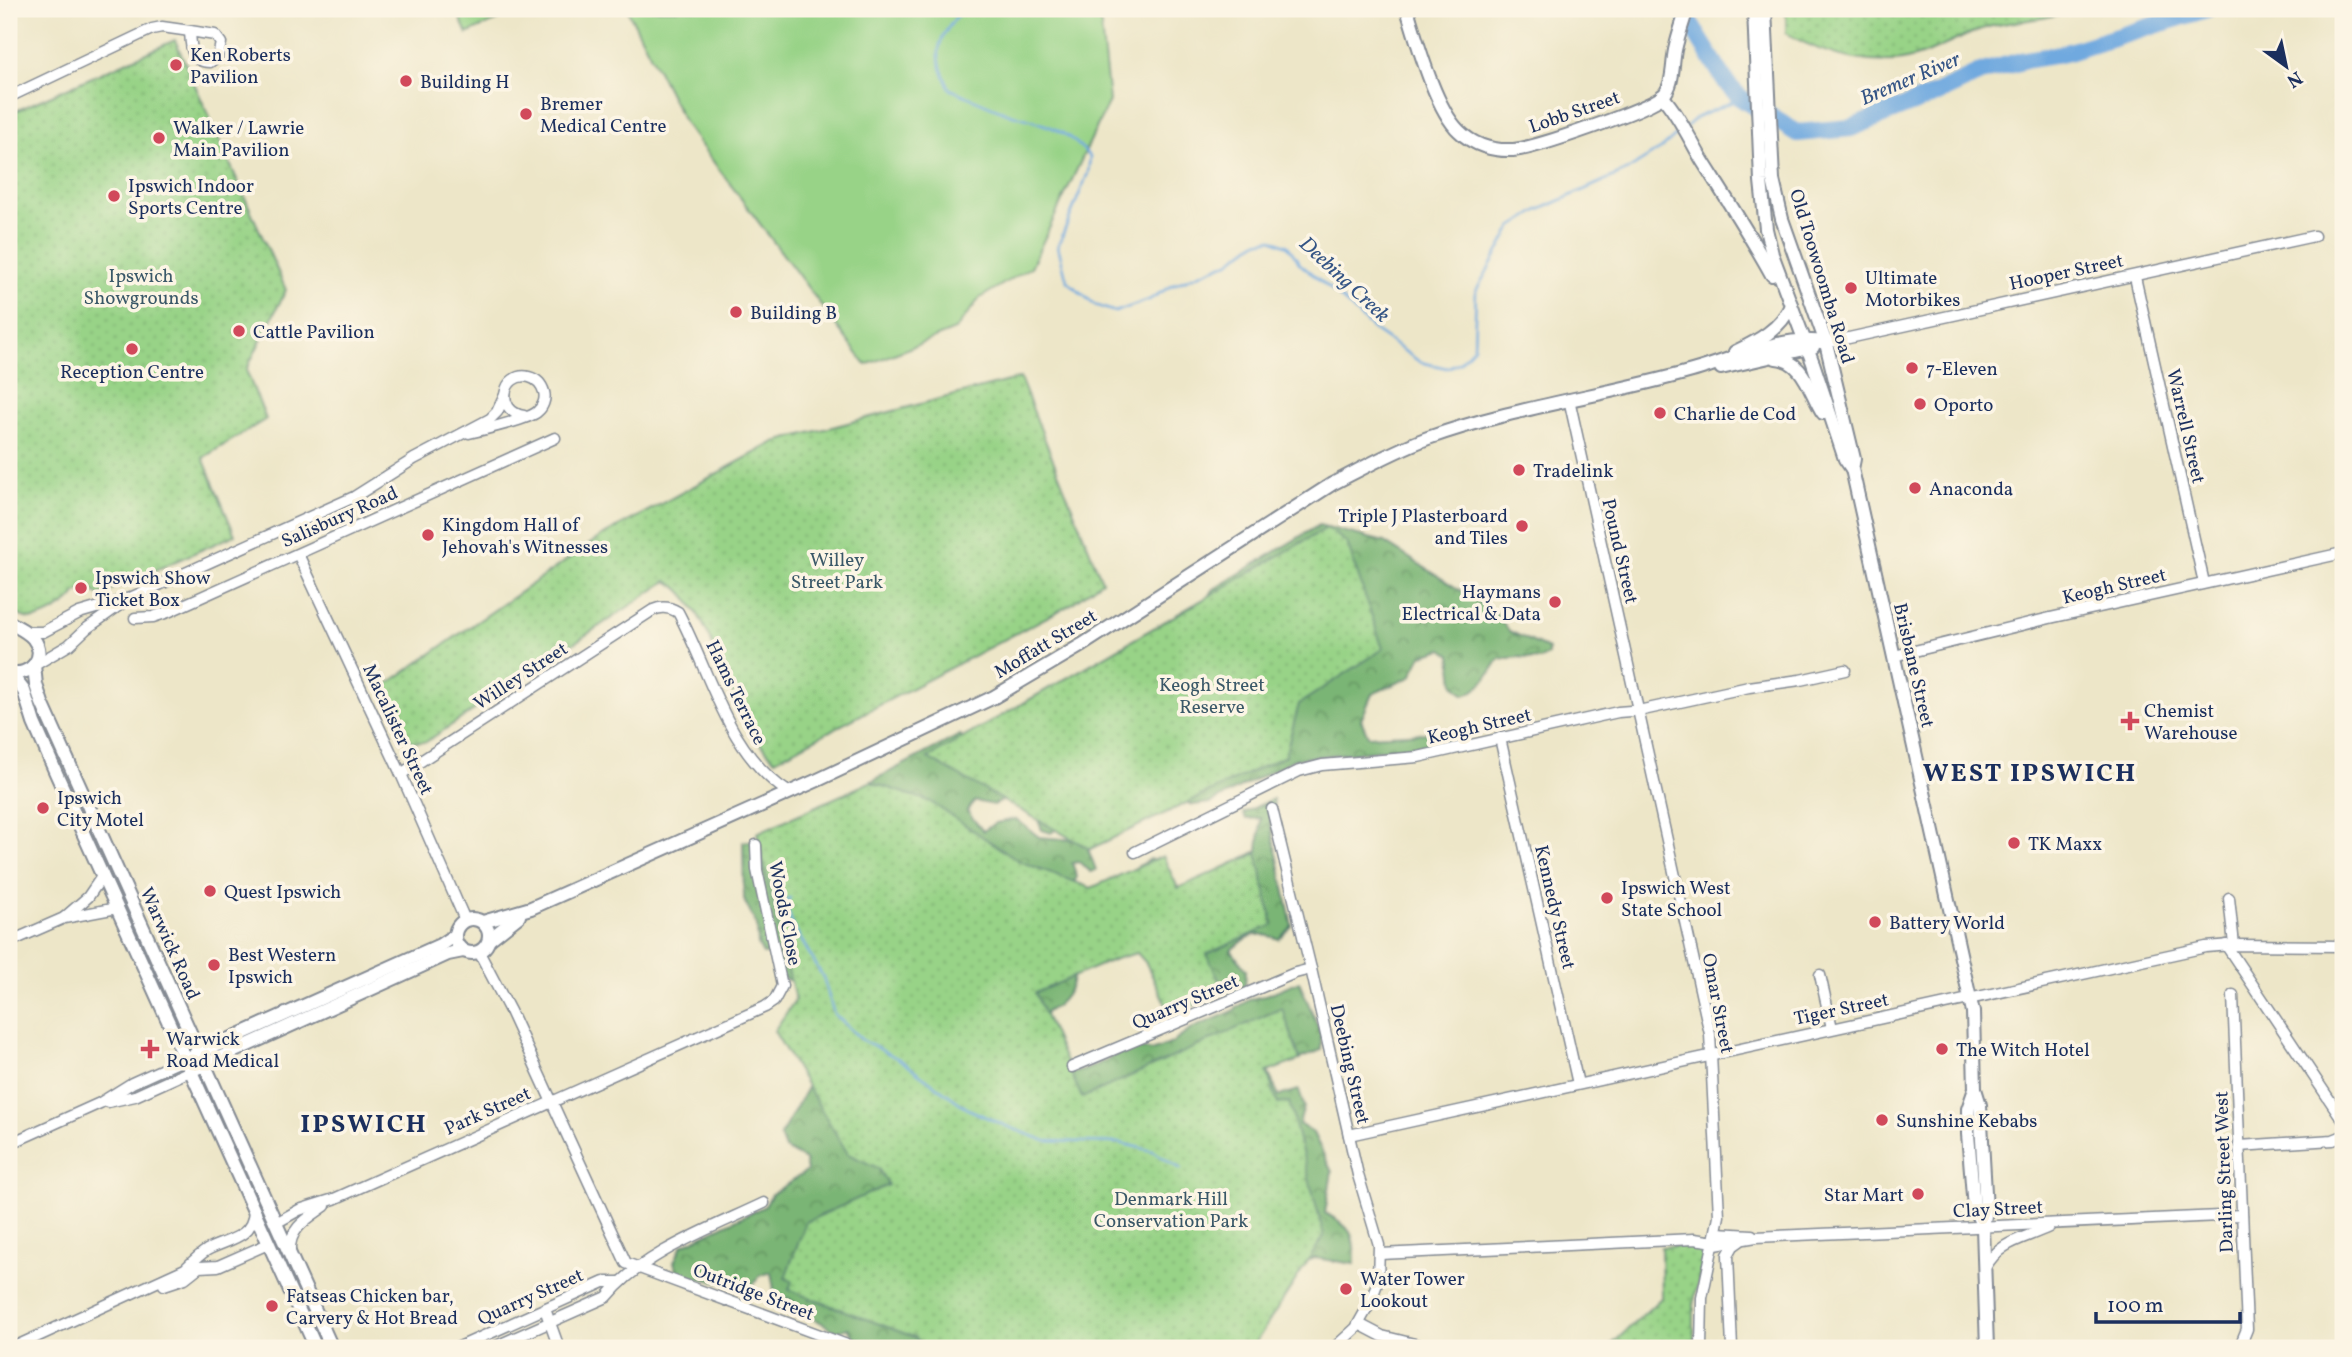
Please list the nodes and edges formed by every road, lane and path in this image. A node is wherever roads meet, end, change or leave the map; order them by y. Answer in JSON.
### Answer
{"nodes":[{"id":1,"x":1407,"y":9,"type":"edge"},
{"id":2,"x":1687,"y":9,"type":"edge"},
{"id":3,"x":1754,"y":9,"type":"edge"},
{"id":4,"x":1765,"y":9,"type":"edge"},
{"id":5,"x":190,"y":31,"type":"dead end"},
{"id":6,"x":1662,"y":96,"type":"junction"},
{"id":7,"x":9,"y":97,"type":"edge"},
{"id":8,"x":1767,"y":181,"type":"junction"},
{"id":9,"x":2314,"y":236,"type":"dead end"},
{"id":10,"x":2135,"y":277,"type":"junction"},
{"id":11,"x":1786,"y":291,"type":"junction"},
{"id":12,"x":1791,"y":305,"type":"junction"},
{"id":13,"x":1826,"y":343,"type":"junction"},
{"id":14,"x":1806,"y":345,"type":"junction"},
{"id":15,"x":1772,"y":358,"type":"junction"},
{"id":16,"x":1693,"y":371,"type":"junction"},
{"id":17,"x":505,"y":395,"type":"junction"},
{"id":18,"x":1569,"y":399,"type":"junction"},
{"id":19,"x":524,"y":416,"type":"junction"},
{"id":20,"x":1834,"y":426,"type":"junction"},
{"id":21,"x":461,"y":435,"type":"junction"},
{"id":22,"x":555,"y":438,"type":"dead end"},
{"id":23,"x":1852,"y":469,"type":"junction"},
{"id":24,"x":2343,"y":553,"type":"edge"},
{"id":25,"x":298,"y":554,"type":"junction"},
{"id":26,"x":2204,"y":583,"type":"junction"},
{"id":27,"x":130,"y":598,"type":"junction"},
{"id":28,"x":660,"y":607,"type":"joint"},
{"id":29,"x":73,"y":616,"type":"junction"},
{"id":30,"x":135,"y":618,"type":"dead end"},
{"id":31,"x":9,"y":622,"type":"edge"},
{"id":32,"x":9,"y":631,"type":"edge"},
{"id":33,"x":25,"y":632,"type":"junction"},
{"id":34,"x":75,"y":639,"type":"junction"},
{"id":35,"x":1894,"y":656,"type":"junction"},
{"id":36,"x":34,"y":665,"type":"junction"},
{"id":37,"x":1845,"y":670,"type":"dead end"},
{"id":38,"x":9,"y":672,"type":"edge"},
{"id":39,"x":1637,"y":710,"type":"junction"},
{"id":40,"x":1500,"y":738,"type":"junction"},
{"id":41,"x":401,"y":774,"type":"junction"},
{"id":42,"x":788,"y":792,"type":"junction"},
{"id":43,"x":1272,"y":809,"type":"dead end"},
{"id":44,"x":756,"y":845,"type":"dead end"},
{"id":45,"x":1135,"y":852,"type":"dead end"},
{"id":46,"x":103,"y":875,"type":"junction"},
{"id":47,"x":2229,"y":898,"type":"dead end"},
{"id":48,"x":117,"y":908,"type":"junction"},
{"id":49,"x":531,"y":908,"type":"junction"},
{"id":50,"x":64,"y":918,"type":"junction"},
{"id":51,"x":466,"y":920,"type":"junction"},
{"id":52,"x":483,"y":922,"type":"junction"},
{"id":53,"x":455,"y":935,"type":"junction"},
{"id":54,"x":490,"y":939,"type":"junction"},
{"id":55,"x":9,"y":942,"type":"edge"},
{"id":56,"x":2230,"y":945,"type":"junction"},
{"id":57,"x":2343,"y":946,"type":"edge"},
{"id":58,"x":463,"y":951,"type":"junction"},
{"id":59,"x":479,"y":952,"type":"junction"},
{"id":60,"x":1311,"y":969,"type":"junction"},
{"id":61,"x":1820,"y":975,"type":"dead end"},
{"id":62,"x":782,"y":986,"type":"joint"},
{"id":63,"x":2233,"y":995,"type":"dead end"},
{"id":64,"x":1970,"y":999,"type":"junction"},
{"id":65,"x":1832,"y":1028,"type":"junction"},
{"id":66,"x":1712,"y":1055,"type":"junction"},
{"id":67,"x":201,"y":1059,"type":"junction"},
{"id":68,"x":188,"y":1065,"type":"junction"},
{"id":69,"x":1072,"y":1067,"type":"dead end"},
{"id":70,"x":1578,"y":1084,"type":"junction"},
{"id":71,"x":551,"y":1103,"type":"junction"},
{"id":72,"x":2343,"y":1120,"type":"edge"},
{"id":73,"x":1349,"y":1135,"type":"junction"},
{"id":74,"x":2343,"y":1136,"type":"edge"},
{"id":75,"x":9,"y":1143,"type":"edge"},
{"id":76,"x":2239,"y":1146,"type":"junction"},
{"id":77,"x":334,"y":1199,"type":"junction"},
{"id":78,"x":764,"y":1203,"type":"dead end"},
{"id":79,"x":254,"y":1213,"type":"junction"},
{"id":80,"x":2242,"y":1215,"type":"junction"},
{"id":81,"x":275,"y":1223,"type":"junction"},
{"id":82,"x":2056,"y":1223,"type":"junction"},
{"id":83,"x":1983,"y":1227,"type":"junction"},
{"id":84,"x":246,"y":1231,"type":"junction"},
{"id":85,"x":1756,"y":1237,"type":"junction"},
{"id":86,"x":1715,"y":1240,"type":"junction"},
{"id":87,"x":1744,"y":1240,"type":"junction"},
{"id":88,"x":268,"y":1244,"type":"junction"},
{"id":89,"x":254,"y":1250,"type":"junction"},
{"id":90,"x":204,"y":1252,"type":"junction"},
{"id":91,"x":1380,"y":1254,"type":"junction"},
{"id":92,"x":291,"y":1257,"type":"junction"},
{"id":93,"x":211,"y":1267,"type":"junction"},
{"id":94,"x":640,"y":1268,"type":"junction"},
{"id":95,"x":1985,"y":1268,"type":"junction"},
{"id":96,"x":619,"y":1282,"type":"junction"},
{"id":97,"x":133,"y":1294,"type":"junction"},
{"id":98,"x":545,"y":1309,"type":"junction"},
{"id":99,"x":550,"y":1323,"type":"junction"},
{"id":100,"x":1359,"y":1324,"type":"junction"},
{"id":101,"x":2241,"y":1346,"type":"dead end"},
{"id":102,"x":12,"y":1348,"type":"edge"},
{"id":103,"x":316,"y":1348,"type":"edge"},
{"id":104,"x":332,"y":1348,"type":"edge"},
{"id":105,"x":457,"y":1348,"type":"edge"},
{"id":106,"x":492,"y":1348,"type":"edge"},
{"id":107,"x":559,"y":1348,"type":"edge"},
{"id":108,"x":855,"y":1348,"type":"edge"},
{"id":109,"x":1334,"y":1348,"type":"edge"},
{"id":110,"x":1431,"y":1348,"type":"edge"},
{"id":111,"x":1701,"y":1348,"type":"edge"},
{"id":112,"x":1732,"y":1348,"type":"edge"},
{"id":113,"x":1987,"y":1348,"type":"edge"}],
"edges":[{"from":1,"to":6,"type":"main road","name":"Lobb Street"},
{"from":2,"to":6,"type":"main road"},
{"from":3,"to":8,"type":"main road","name":"Old Toowoomba Road"},
{"from":4,"to":8,"type":"main road","name":"Old Toowoomba Road"},
{"from":5,"to":7,"type":"street"},
{"from":6,"to":11,"type":"main road"},
{"from":8,"to":11,"type":"main road","name":"Old Toowoomba Road"},
{"from":8,"to":13,"type":"main road","name":"Old Toowoomba Road"},
{"from":9,"to":10,"type":"street","name":"Hooper Street"},
{"from":10,"to":13,"type":"street","name":"Hooper Street"},
{"from":10,"to":26,"type":"street","name":"Warrell Street"},
{"from":11,"to":12,"type":"main road","name":"Old Toowoomba Road"},
{"from":12,"to":14,"type":"main road","name":"Old Toowoomba Road"},
{"from":12,"to":16,"type":"main road"},
{"from":13,"to":14,"type":"main road","name":"Hooper Street"},
{"from":13,"to":23,"type":"main road","name":"Old Toowoomba Road"},
{"from":14,"to":15,"type":"main road","name":"Hooper Street"},
{"from":14,"to":16,"type":"main road","name":"Hooper Street"},
{"from":14,"to":20,"type":"main road","name":"Brisbane Street"},
{"from":15,"to":16,"type":"main road","name":"Hooper Street"},
{"from":15,"to":20,"type":"main road"},
{"from":16,"to":18,"type":"main road","name":"Hooper Street"},
{"from":17,"to":19,"type":"street"},
{"from":17,"to":19,"type":"street"},
{"from":17,"to":21,"type":"street","name":"Salisbury Road"},
{"from":18,"to":39,"type":"street","name":"Pound Street"},
{"from":18,"to":42,"type":"main road","name":"Moffatt Street"},
{"from":19,"to":21,"type":"street"},
{"from":20,"to":23,"type":"main road","name":"Brisbane Street"},
{"from":21,"to":27,"type":"street","name":"Salisbury Road"},
{"from":22,"to":25,"type":"street","name":"Salisbury Road"},
{"from":23,"to":35,"type":"main road","name":"Brisbane Street"},
{"from":24,"to":26,"type":"street","name":"Keogh Street"},
{"from":25,"to":30,"type":"street","name":"Salisbury Road"},
{"from":25,"to":41,"type":"street","name":"Macalister Street"},
{"from":26,"to":35,"type":"street","name":"Keogh Street"},
{"from":27,"to":29,"type":"street","name":"Salisbury Road"},
{"from":27,"to":34,"type":"street","name":"Salisbury Road"},
{"from":28,"to":41,"type":"street","name":"Willey Street"},
{"from":28,"to":42,"type":"street","name":"Hams Terrace"},
{"from":29,"to":33,"type":"street","name":"Salisbury Road"},
{"from":29,"to":34,"type":"street"},
{"from":31,"to":33,"type":"main road"},
{"from":32,"to":33,"type":"main road"},
{"from":33,"to":36,"type":"main road","name":"Warwick Road"},
{"from":34,"to":36,"type":"street","name":"Salisbury Road"},
{"from":35,"to":64,"type":"main road","name":"Brisbane Street"},
{"from":36,"to":38,"type":"main road"},
{"from":36,"to":67,"type":"main road","name":"Warwick Road"},
{"from":37,"to":39,"type":"street","name":"Keogh Street"},
{"from":38,"to":46,"type":"main road","name":"Warwick Road"},
{"from":39,"to":40,"type":"street","name":"Keogh Street"},
{"from":39,"to":66,"type":"street","name":"Omar Street"},
{"from":40,"to":45,"type":"street","name":"Keogh Street"},
{"from":40,"to":70,"type":"street","name":"Kennedy Street"},
{"from":41,"to":51,"type":"street","name":"Macalister Street"},
{"from":42,"to":49,"type":"main road","name":"Moffatt Street"},
{"from":43,"to":60,"type":"street","name":"Deebing Street"},
{"from":44,"to":62,"type":"street","name":"Woods Close"},
{"from":46,"to":48,"type":"main road","name":"Warwick Road"},
{"from":46,"to":50,"type":"street"},
{"from":47,"to":56,"type":"street"},
{"from":48,"to":50,"type":"street"},
{"from":48,"to":68,"type":"main road","name":"Warwick Road"},
{"from":49,"to":52,"type":"main road","name":"Moffatt Street"},
{"from":49,"to":54,"type":"main road","name":"Moffatt Street"},
{"from":50,"to":55,"type":"street"},
{"from":51,"to":52,"type":"main road"},
{"from":51,"to":53,"type":"main road"},
{"from":52,"to":54,"type":"main road"},
{"from":53,"to":58,"type":"main road"},
{"from":53,"to":67,"type":"main road"},
{"from":54,"to":59,"type":"main road"},
{"from":56,"to":57,"type":"street","name":"Tiger Street"},
{"from":56,"to":64,"type":"street","name":"Tiger Street"},
{"from":56,"to":72,"type":"street"},
{"from":58,"to":59,"type":"main road"},
{"from":58,"to":67,"type":"main road"},
{"from":59,"to":71,"type":"street"},
{"from":60,"to":69,"type":"street","name":"Quarry Street"},
{"from":60,"to":73,"type":"street","name":"Deebing Street"},
{"from":61,"to":65,"type":"street"},
{"from":62,"to":71,"type":"street","name":"Park Street"},
{"from":63,"to":76,"type":"street","name":"Darling Street West"},
{"from":64,"to":65,"type":"street","name":"Tiger Street"},
{"from":64,"to":83,"type":"main road","name":"Brisbane Street"},
{"from":65,"to":66,"type":"street","name":"Tiger Street"},
{"from":66,"to":70,"type":"street","name":"Tiger Street"},
{"from":66,"to":86,"type":"street","name":"Omar Street"},
{"from":67,"to":68,"type":"main road"},
{"from":67,"to":81,"type":"main road","name":"Warwick Road"},
{"from":68,"to":75,"type":"street"},
{"from":68,"to":79,"type":"main road","name":"Warwick Road"},
{"from":70,"to":73,"type":"street","name":"Tiger Street"},
{"from":71,"to":77,"type":"street","name":"Park Street"},
{"from":71,"to":94,"type":"street"},
{"from":73,"to":91,"type":"street","name":"Deebing Street"},
{"from":74,"to":76,"type":"street"},
{"from":76,"to":80,"type":"street","name":"Darling Street West"},
{"from":77,"to":81,"type":"street","name":"Park Street"},
{"from":77,"to":92,"type":"street"},
{"from":78,"to":94,"type":"street","name":"Quarry Street"},
{"from":79,"to":84,"type":"street"},
{"from":79,"to":88,"type":"main road","name":"Warwick Road"},
{"from":80,"to":82,"type":"street","name":"Clay Street"},
{"from":80,"to":101,"type":"street","name":"Darling Street West"},
{"from":81,"to":88,"type":"main road"},
{"from":81,"to":92,"type":"main road","name":"Warwick Road"},
{"from":82,"to":83,"type":"street","name":"Clay Street"},
{"from":82,"to":95,"type":"street"},
{"from":83,"to":85,"type":"street","name":"Clay Street"},
{"from":83,"to":95,"type":"main road","name":"Brisbane Street"},
{"from":84,"to":89,"type":"street"},
{"from":84,"to":90,"type":"street"},
{"from":85,"to":86,"type":"street","name":"Clay Street"},
{"from":85,"to":87,"type":"street","name":"Clay Street"},
{"from":86,"to":87,"type":"street","name":"Clay Street"},
{"from":86,"to":91,"type":"street","name":"Clay Street"},
{"from":86,"to":111,"type":"street","name":"Omar Street"},
{"from":87,"to":112,"type":"street"},
{"from":88,"to":89,"type":"street"},
{"from":88,"to":103,"type":"main road","name":"Warwick Road"},
{"from":89,"to":93,"type":"street"},
{"from":90,"to":93,"type":"street"},
{"from":90,"to":97,"type":"street"},
{"from":91,"to":100,"type":"street","name":"Deebing Street"},
{"from":92,"to":104,"type":"main road","name":"Warwick Road"},
{"from":93,"to":97,"type":"street"},
{"from":94,"to":96,"type":"street","name":"Quarry Street"},
{"from":94,"to":108,"type":"street","name":"Outridge Street"},
{"from":95,"to":113,"type":"main road","name":"Brisbane Street"},
{"from":96,"to":98,"type":"street","name":"Quarry Street"},
{"from":96,"to":99,"type":"street","name":"Quarry Street"},
{"from":97,"to":102,"type":"street"},
{"from":98,"to":99,"type":"street"},
{"from":98,"to":105,"type":"street","name":"Quarry Street"},
{"from":99,"to":106,"type":"street","name":"Quarry Street"},
{"from":99,"to":107,"type":"street"},
{"from":100,"to":109,"type":"street"},
{"from":100,"to":110,"type":"street"}]}
